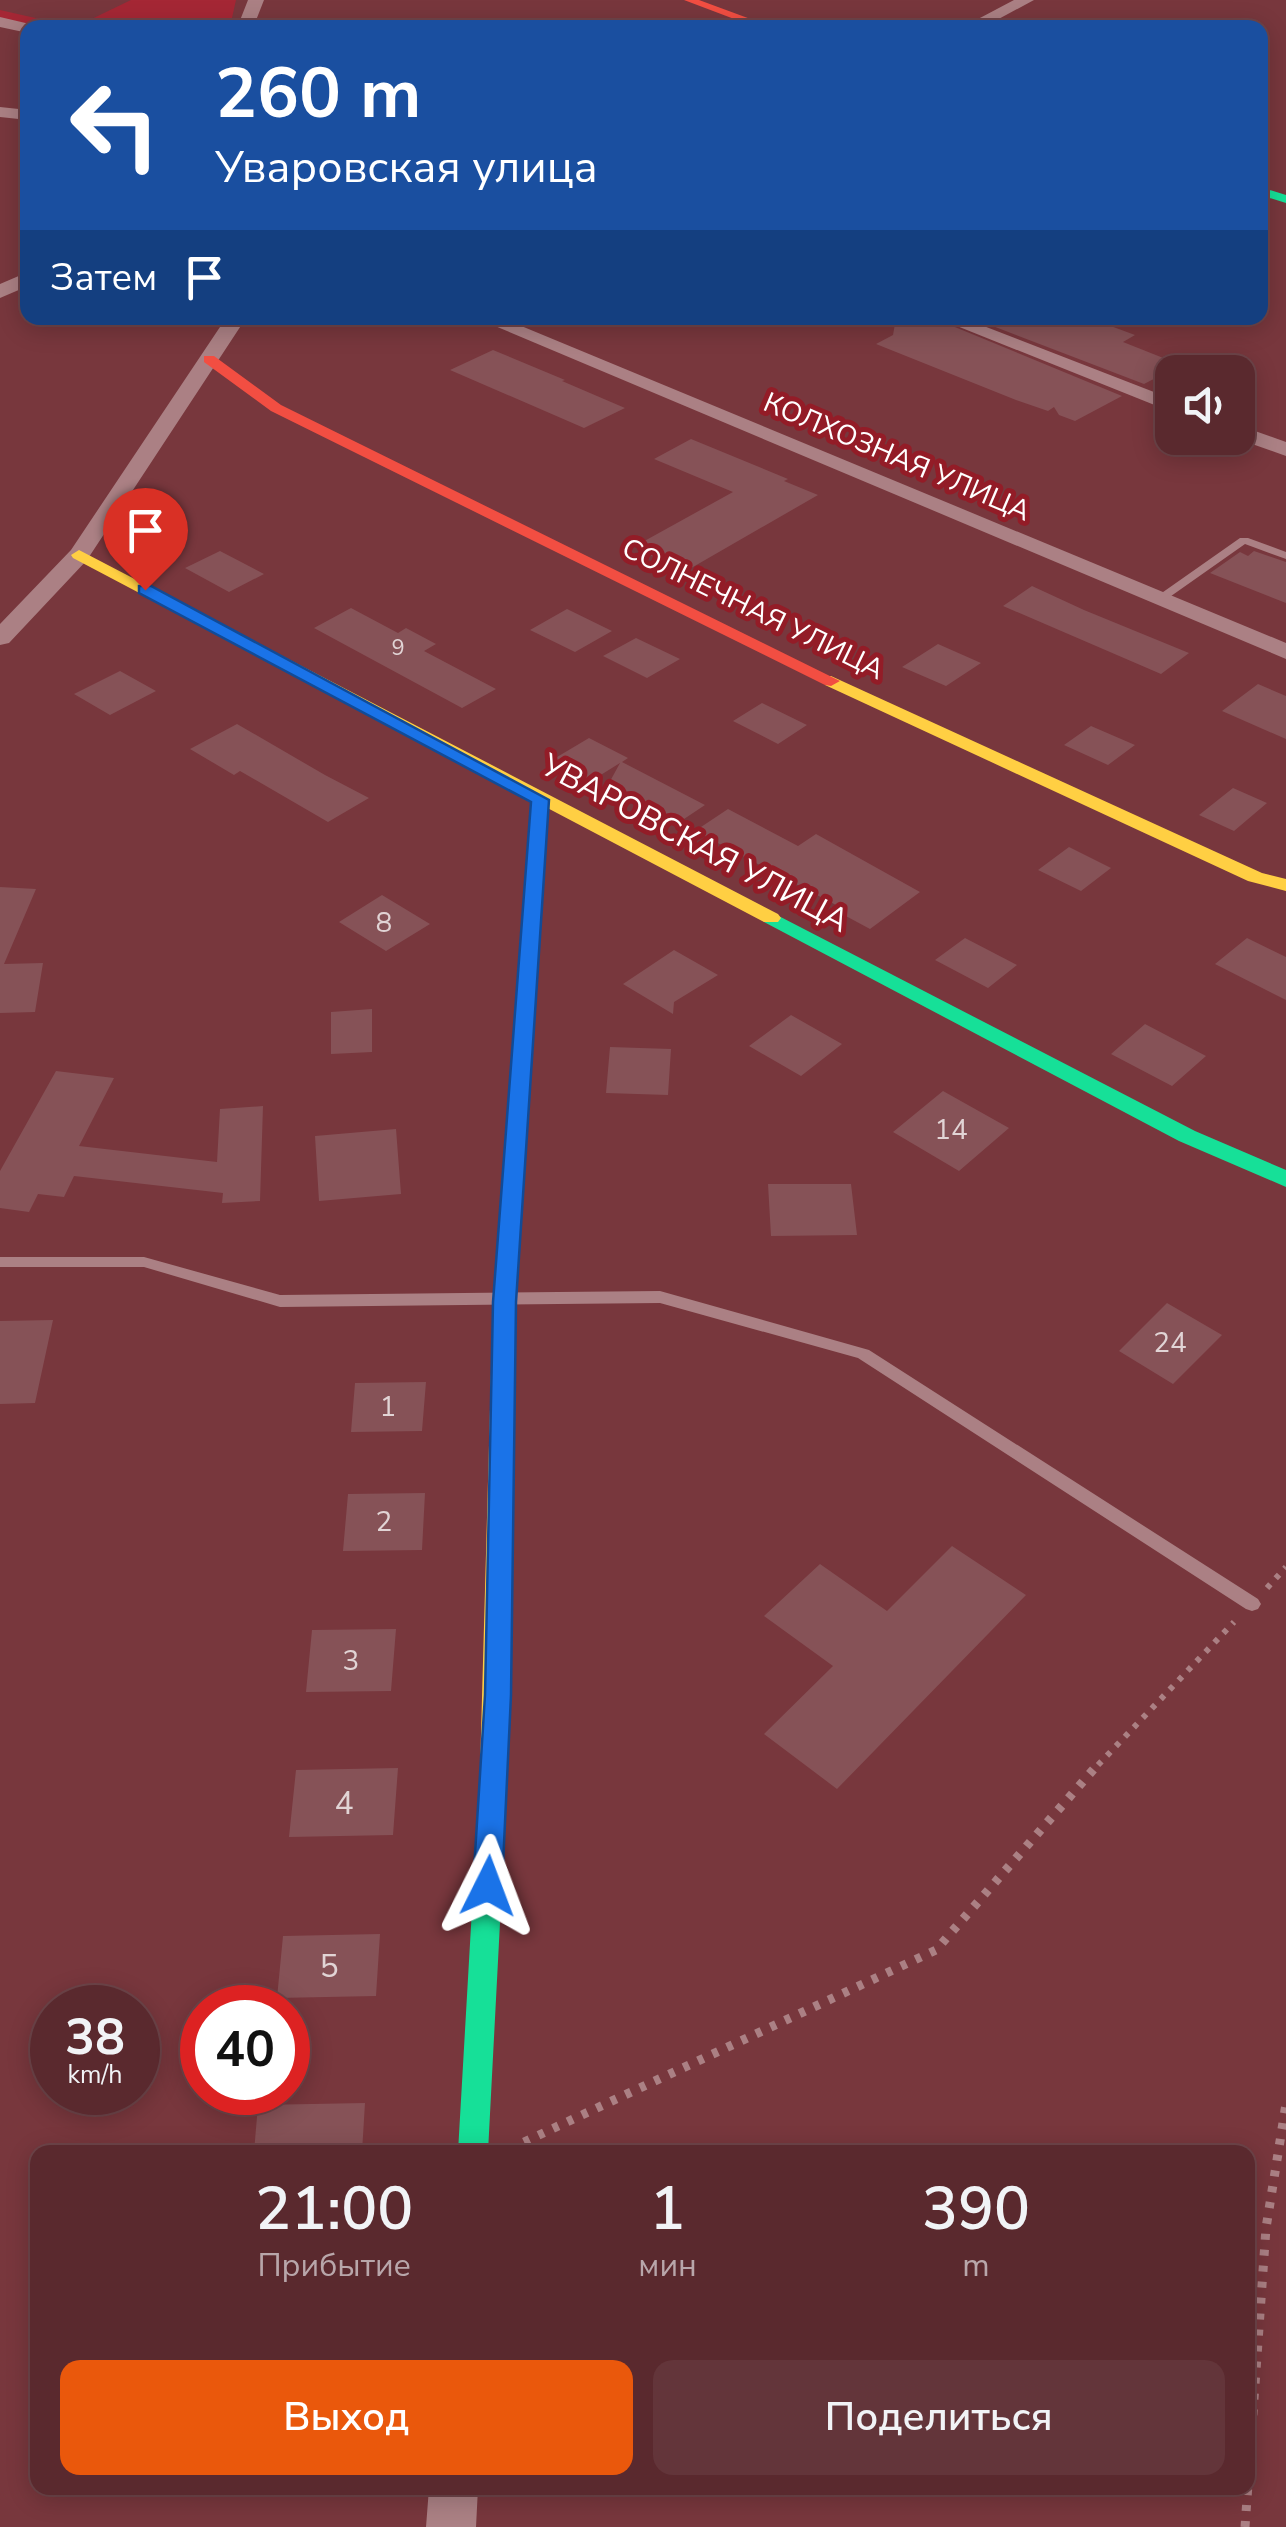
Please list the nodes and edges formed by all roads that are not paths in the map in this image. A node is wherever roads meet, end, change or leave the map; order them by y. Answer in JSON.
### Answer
{"nodes":[{"id":1,"x":689,"y":0,"type":"edge"},
{"id":2,"x":1026,"y":0,"type":"edge"},
{"id":3,"x":747,"y":20,"type":"edge"},
{"id":4,"x":985,"y":20,"type":"edge"},
{"id":5,"x":231,"y":325,"type":"edge"},
{"id":6,"x":503,"y":325,"type":"edge"},
{"id":7,"x":965,"y":325,"type":"edge"},
{"id":8,"x":209,"y":358,"type":"junction"},
{"id":9,"x":1155,"y":399,"type":"edge"},
{"id":10,"x":1255,"y":438,"type":"edge"},
{"id":11,"x":1286,"y":450,"type":"edge"},
{"id":12,"x":79,"y":555,"type":"junction"},
{"id":13,"x":1286,"y":556,"type":"edge"},
{"id":14,"x":1160,"y":599,"type":"junction"},
{"id":15,"x":0,"y":638,"type":"edge"},
{"id":16,"x":1286,"y":652,"type":"edge"},
{"id":17,"x":540,"y":800,"type":"junction"},
{"id":18,"x":1286,"y":885,"type":"edge"},
{"id":19,"x":1286,"y":1179,"type":"edge"},
{"id":20,"x":0,"y":1262,"type":"edge"},
{"id":21,"x":504,"y":1302,"type":"junction"},
{"id":22,"x":1252,"y":1604,"type":"road end"},
{"id":23,"x":473,"y":2145,"type":"edge"},
{"id":24,"x":454,"y":2495,"type":"edge"},
{"id":25,"x":452,"y":2527,"type":"edge"}],
"edges":[{"from":1,"to":3,"type":"street"},
{"from":2,"to":4,"type":"street"},
{"from":5,"to":8,"type":"street"},
{"from":6,"to":14,"type":"street","name":"КОЛХОЗНАЯ УЛИЦА"},
{"from":7,"to":9,"type":"street"},
{"from":8,"to":12,"type":"street"},
{"from":8,"to":18,"type":"street","name":"СОЛНЕЧНАЯ УЛИЦА"},
{"from":10,"to":11,"type":"street"},
{"from":12,"to":15,"type":"street"},
{"from":12,"to":17,"type":"street","name":"УВАРОВСКАЯ УЛИЦА"},
{"from":13,"to":14,"type":"lane"},
{"from":14,"to":16,"type":"street","name":"КОЛХОЗНАЯ УЛИЦА"},
{"from":17,"to":19,"type":"street","name":"УВАРОВСКАЯ УЛИЦА"},
{"from":17,"to":21,"type":"street"},
{"from":20,"to":21,"type":"lane"},
{"from":21,"to":22,"type":"lane"},
{"from":21,"to":23,"type":"street"},
{"from":24,"to":25,"type":"street"}]}
